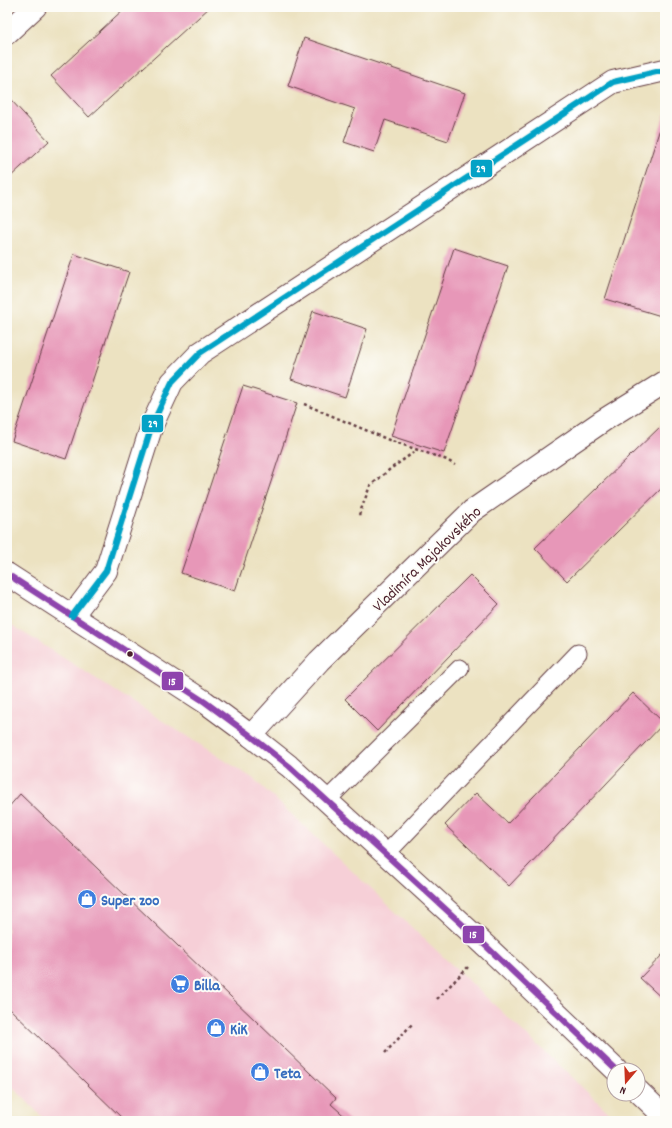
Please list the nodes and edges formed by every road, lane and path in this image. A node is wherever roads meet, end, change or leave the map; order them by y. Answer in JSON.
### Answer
{"nodes":[{"id":1,"x":35,"y":7,"type":"edge"},
{"id":2,"x":7,"y":33,"type":"edge"},
{"id":3,"x":665,"y":70,"type":"edge"},
{"id":4,"x":665,"y":382,"type":"edge"},
{"id":5,"x":304,"y":404,"type":"dead end"},
{"id":6,"x":417,"y":450,"type":"junction"},
{"id":7,"x":455,"y":465,"type":"dead end"},
{"id":8,"x":359,"y":515,"type":"dead end"},
{"id":9,"x":7,"y":574,"type":"edge"},
{"id":10,"x":72,"y":616,"type":"junction"},
{"id":11,"x":578,"y":652,"type":"dead end"},
{"id":12,"x":460,"y":668,"type":"dead end"},
{"id":13,"x":251,"y":736,"type":"junction"},
{"id":14,"x":327,"y":800,"type":"junction"},
{"id":15,"x":386,"y":854,"type":"junction"},
{"id":16,"x":468,"y":967,"type":"dead end"},
{"id":17,"x":437,"y":999,"type":"dead end"},
{"id":18,"x":413,"y":1023,"type":"dead end"},
{"id":19,"x":386,"y":1053,"type":"dead end"},
{"id":20,"x":608,"y":1062,"type":"edge"},
{"id":21,"x":646,"y":1099,"type":"edge"},
{"id":22,"x":665,"y":1117,"type":"edge"}],
"edges":[{"from":1,"to":2,"type":"street"},
{"from":3,"to":10,"type":"street"},
{"from":4,"to":13,"type":"street","name":"Vladimíra Majakovského"},
{"from":5,"to":6,"type":"path"},
{"from":6,"to":7,"type":"path"},
{"from":6,"to":8,"type":"path"},
{"from":9,"to":10,"type":"street"},
{"from":10,"to":13,"type":"street"},
{"from":11,"to":15,"type":"lane"},
{"from":12,"to":14,"type":"lane"},
{"from":13,"to":14,"type":"street"},
{"from":14,"to":15,"type":"street"},
{"from":15,"to":20,"type":"street"},
{"from":16,"to":17,"type":"path"},
{"from":18,"to":19,"type":"path"},
{"from":21,"to":22,"type":"street"}]}
